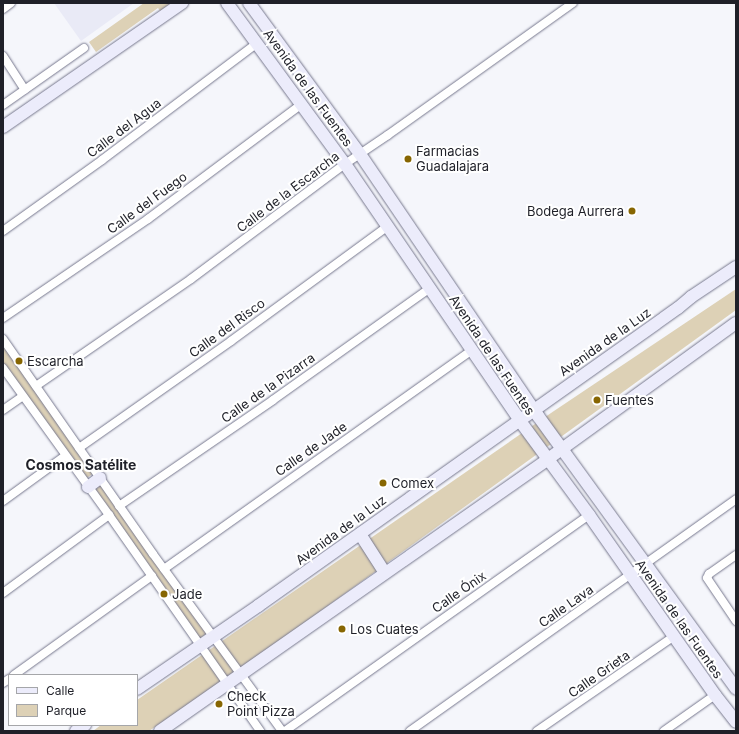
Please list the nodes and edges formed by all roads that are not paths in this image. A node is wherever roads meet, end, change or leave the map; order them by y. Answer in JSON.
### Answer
{"nodes":[{"id":1,"x":11,"y":3,"type":"edge"},
{"id":2,"x":182,"y":3,"type":"edge"},
{"id":3,"x":228,"y":3,"type":"edge"},
{"id":4,"x":249,"y":3,"type":"edge"},
{"id":5,"x":573,"y":3,"type":"edge"},
{"id":6,"x":3,"y":9,"type":"edge"},
{"id":7,"x":257,"y":43,"type":"junction"},
{"id":8,"x":84,"y":48,"type":"dead end"},
{"id":9,"x":3,"y":56,"type":"edge"},
{"id":10,"x":24,"y":90,"type":"junction"},
{"id":11,"x":302,"y":104,"type":"junction"},
{"id":12,"x":3,"y":105,"type":"edge"},
{"id":13,"x":3,"y":127,"type":"edge"},
{"id":14,"x":360,"y":154,"type":"junction"},
{"id":15,"x":345,"y":164,"type":"junction"},
{"id":16,"x":388,"y":226,"type":"junction"},
{"id":17,"x":3,"y":231,"type":"edge"},
{"id":18,"x":736,"y":267,"type":"edge"},
{"id":19,"x":430,"y":288,"type":"junction"},
{"id":20,"x":3,"y":318,"type":"edge"},
{"id":21,"x":736,"y":323,"type":"edge"},
{"id":22,"x":3,"y":339,"type":"edge"},
{"id":23,"x":472,"y":350,"type":"junction"},
{"id":24,"x":3,"y":368,"type":"edge"},
{"id":25,"x":485,"y":369,"type":"junction"},
{"id":26,"x":511,"y":377,"type":"junction"},
{"id":27,"x":36,"y":386,"type":"junction"},
{"id":28,"x":23,"y":396,"type":"junction"},
{"id":29,"x":3,"y":410,"type":"edge"},
{"id":30,"x":534,"y":410,"type":"junction"},
{"id":31,"x":520,"y":421,"type":"junction"},
{"id":32,"x":79,"y":448,"type":"junction"},
{"id":33,"x":562,"y":449,"type":"junction"},
{"id":34,"x":65,"y":456,"type":"junction"},
{"id":35,"x":548,"y":459,"type":"junction"},
{"id":36,"x":100,"y":478,"type":"junction"},
{"id":37,"x":88,"y":487,"type":"junction"},
{"id":38,"x":736,"y":500,"type":"edge"},
{"id":39,"x":3,"y":501,"type":"edge"},
{"id":40,"x":119,"y":506,"type":"junction"},
{"id":41,"x":109,"y":515,"type":"junction"},
{"id":42,"x":589,"y":515,"type":"junction"},
{"id":43,"x":360,"y":534,"type":"junction"},
{"id":44,"x":736,"y":556,"type":"edge"},
{"id":45,"x":645,"y":565,"type":"junction"},
{"id":46,"x":164,"y":569,"type":"junction"},
{"id":47,"x":386,"y":573,"type":"junction"},
{"id":48,"x":631,"y":574,"type":"junction"},
{"id":49,"x":152,"y":576,"type":"junction"},
{"id":50,"x":3,"y":593,"type":"edge"},
{"id":51,"x":736,"y":622,"type":"edge"},
{"id":52,"x":674,"y":636,"type":"junction"},
{"id":53,"x":213,"y":637,"type":"junction"},
{"id":54,"x":200,"y":646,"type":"junction"},
{"id":55,"x":15,"y":674,"type":"edge"},
{"id":56,"x":242,"y":675,"type":"junction"},
{"id":57,"x":227,"y":685,"type":"junction"},
{"id":58,"x":138,"y":688,"type":"edge"},
{"id":59,"x":736,"y":689,"type":"edge"},
{"id":60,"x":715,"y":695,"type":"junction"},
{"id":61,"x":736,"y":722,"type":"edge"},
{"id":62,"x":160,"y":731,"type":"edge"},
{"id":63,"x":260,"y":731,"type":"edge"},
{"id":64,"x":282,"y":731,"type":"edge"},
{"id":65,"x":285,"y":731,"type":"edge"},
{"id":66,"x":410,"y":731,"type":"edge"},
{"id":67,"x":537,"y":731,"type":"edge"},
{"id":68,"x":664,"y":731,"type":"edge"}],
"edges":[{"from":1,"to":6,"type":"street"},
{"from":2,"to":13,"type":"main road"},
{"from":3,"to":7,"type":"main road","name":"Avenida de las Fuentes"},
{"from":4,"to":14,"type":"main road","name":"Avenida de las Fuentes"},
{"from":5,"to":14,"type":"street","name":"Calle de la Escarcha"},
{"from":7,"to":11,"type":"main road","name":"Avenida de las Fuentes"},
{"from":7,"to":17,"type":"street","name":"Calle del Agua"},
{"from":8,"to":10,"type":"street"},
{"from":9,"to":10,"type":"street"},
{"from":10,"to":12,"type":"street"},
{"from":11,"to":15,"type":"main road","name":"Avenida de las Fuentes"},
{"from":11,"to":20,"type":"street","name":"Calle del Fuego"},
{"from":14,"to":15,"type":"street","name":"Calle de la Escarcha"},
{"from":14,"to":26,"type":"main road","name":"Avenida de las Fuentes"},
{"from":15,"to":16,"type":"main road","name":"Avenida de las Fuentes"},
{"from":15,"to":27,"type":"street","name":"Calle de la Escarcha"},
{"from":16,"to":19,"type":"main road","name":"Avenida de las Fuentes"},
{"from":16,"to":32,"type":"street","name":"Calle del Risco"},
{"from":18,"to":30,"type":"main road","name":"Avenida de la Luz"},
{"from":19,"to":23,"type":"main road","name":"Avenida de las Fuentes"},
{"from":19,"to":40,"type":"street","name":"Calle de la Pizarra"},
{"from":21,"to":33,"type":"main road"},
{"from":22,"to":27,"type":"street"},
{"from":23,"to":25,"type":"main road","name":"Avenida de las Fuentes"},
{"from":23,"to":46,"type":"street","name":"Calle de Jade"},
{"from":24,"to":28,"type":"street"},
{"from":25,"to":26,"type":"main road"},
{"from":25,"to":31,"type":"main road","name":"Avenida de las Fuentes"},
{"from":26,"to":30,"type":"main road","name":"Avenida de las Fuentes"},
{"from":27,"to":32,"type":"street"},
{"from":28,"to":29,"type":"street"},
{"from":28,"to":34,"type":"street"},
{"from":30,"to":31,"type":"main road","name":"Avenida de la Luz"},
{"from":30,"to":33,"type":"main road","name":"Avenida de las Fuentes"},
{"from":31,"to":35,"type":"main road","name":"Avenida de las Fuentes"},
{"from":31,"to":43,"type":"main road","name":"Avenida de la Luz"},
{"from":32,"to":36,"type":"street"},
{"from":33,"to":35,"type":"main road"},
{"from":33,"to":45,"type":"main road","name":"Avenida de las Fuentes"},
{"from":34,"to":37,"type":"street"},
{"from":34,"to":39,"type":"street"},
{"from":35,"to":42,"type":"main road","name":"Avenida de las Fuentes"},
{"from":35,"to":47,"type":"main road"},
{"from":36,"to":37,"type":"main road"},
{"from":36,"to":40,"type":"street"},
{"from":37,"to":41,"type":"street"},
{"from":38,"to":45,"type":"street","name":"Calle Lava"},
{"from":40,"to":46,"type":"street"},
{"from":41,"to":49,"type":"street"},
{"from":41,"to":50,"type":"street"},
{"from":42,"to":48,"type":"main road","name":"Avenida de las Fuentes"},
{"from":42,"to":65,"type":"street","name":"Calle Ónix"},
{"from":43,"to":47,"type":"main road"},
{"from":43,"to":53,"type":"main road","name":"Avenida de la Luz"},
{"from":44,"to":51,"type":"street"},
{"from":45,"to":48,"type":"street","name":"Calle Lava"},
{"from":45,"to":59,"type":"main road","name":"Avenida de las Fuentes"},
{"from":46,"to":53,"type":"street"},
{"from":47,"to":56,"type":"main road"},
{"from":48,"to":52,"type":"main road","name":"Avenida de las Fuentes"},
{"from":48,"to":66,"type":"street","name":"Calle Lava"},
{"from":49,"to":54,"type":"street"},
{"from":49,"to":55,"type":"street"},
{"from":52,"to":60,"type":"main road","name":"Avenida de las Fuentes"},
{"from":52,"to":67,"type":"street","name":"Calle Grieta"},
{"from":53,"to":54,"type":"main road","name":"Avenida de la Luz"},
{"from":53,"to":56,"type":"street"},
{"from":54,"to":57,"type":"street"},
{"from":54,"to":58,"type":"main road","name":"Avenida de la Luz"},
{"from":56,"to":57,"type":"main road"},
{"from":56,"to":64,"type":"street"},
{"from":57,"to":62,"type":"main road"},
{"from":57,"to":63,"type":"street"},
{"from":60,"to":61,"type":"main road","name":"Avenida de las Fuentes"},
{"from":60,"to":68,"type":"street"}]}
